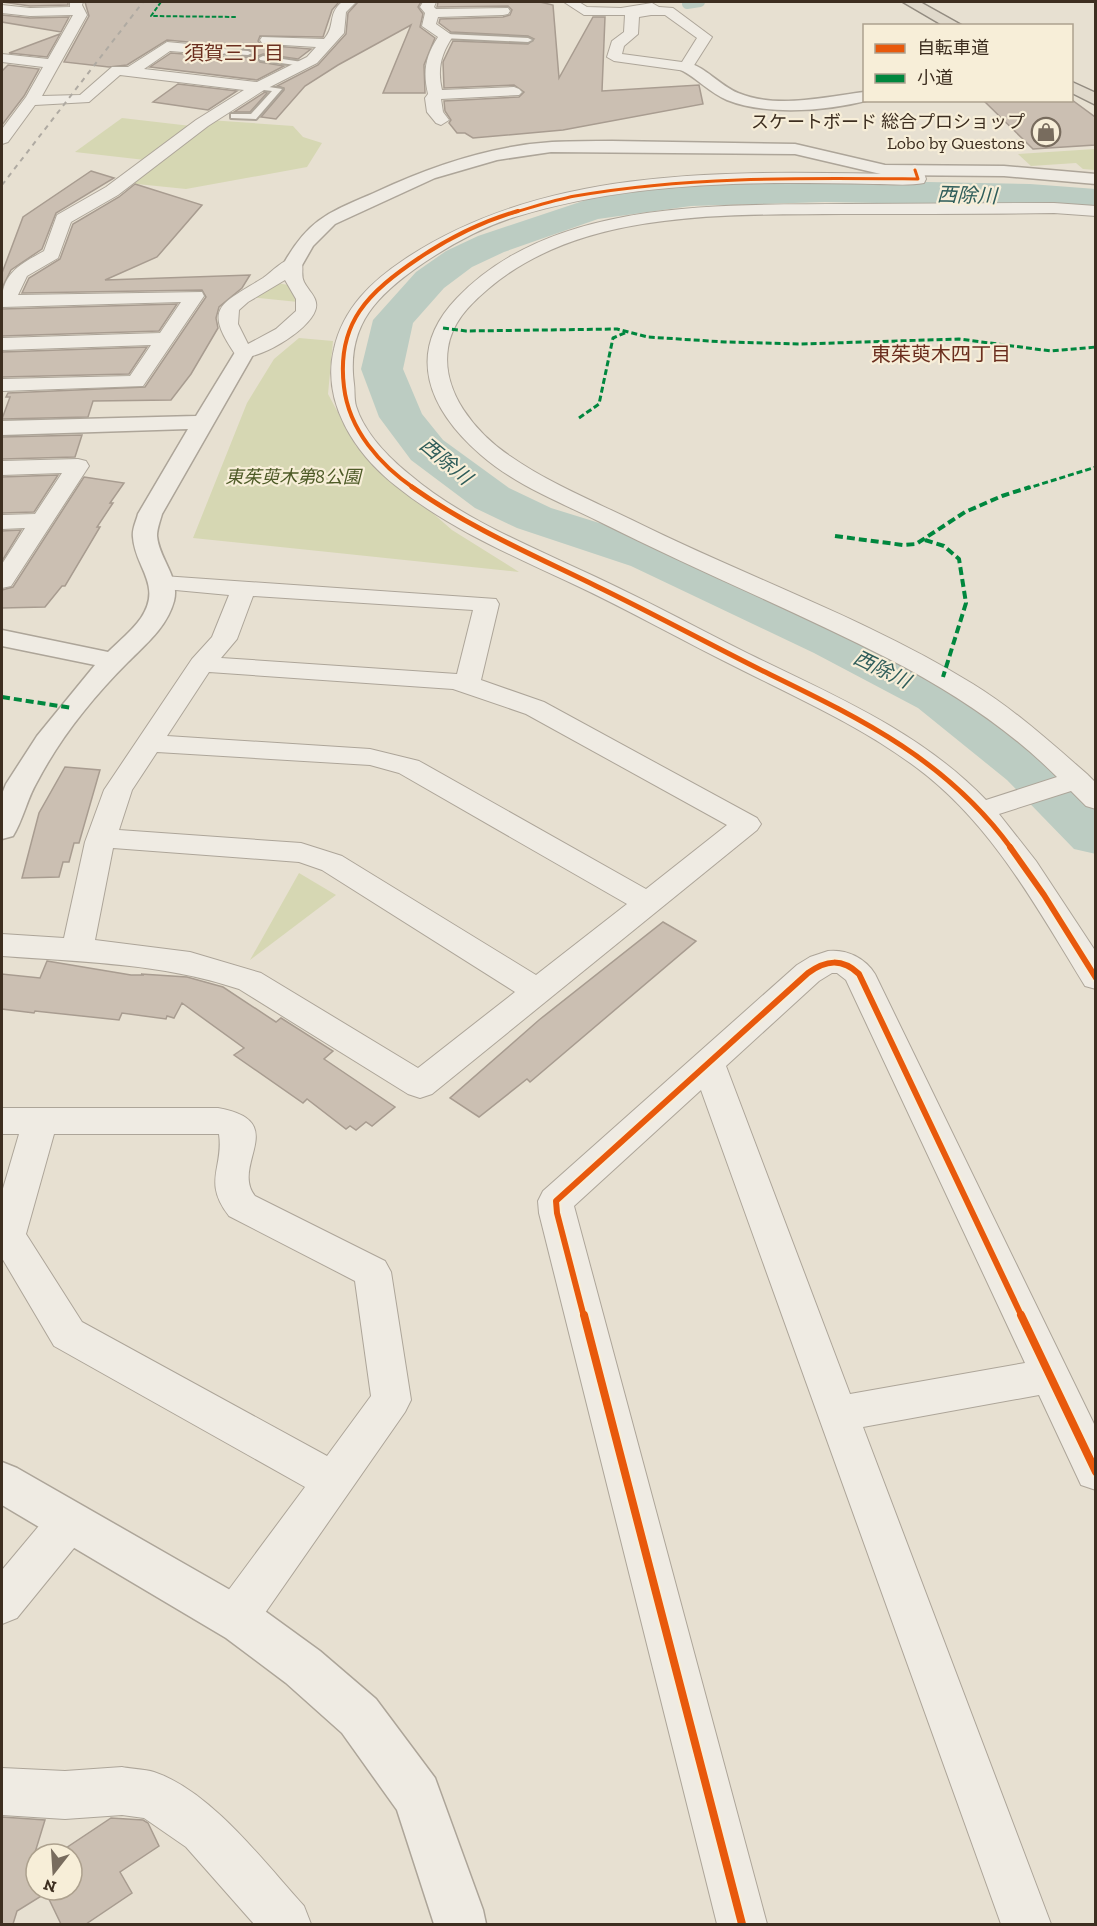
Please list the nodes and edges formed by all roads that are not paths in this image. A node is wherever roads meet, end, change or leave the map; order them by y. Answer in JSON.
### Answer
{"nodes":[{"id":1,"x":349,"y":2,"type":"edge"},
{"id":2,"x":571,"y":2,"type":"edge"},
{"id":3,"x":910,"y":2,"type":"edge"},
{"id":4,"x":78,"y":6,"type":"edge"},
{"id":5,"x":668,"y":6,"type":"edge"},
{"id":6,"x":431,"y":7,"type":"edge"},
{"id":7,"x":684,"y":7,"type":"dead end"},
{"id":8,"x":2,"y":9,"type":"edge"},
{"id":9,"x":503,"y":11,"type":"dead end"},
{"id":10,"x":621,"y":12,"type":"junction"},
{"id":11,"x":952,"y":24,"type":"edge"},
{"id":12,"x":446,"y":36,"type":"junction"},
{"id":13,"x":267,"y":40,"type":"dead end"},
{"id":14,"x":528,"y":40,"type":"dead end"},
{"id":15,"x":326,"y":44,"type":"junction"},
{"id":16,"x":221,"y":51,"type":"junction"},
{"id":17,"x":248,"y":53,"type":"dead end"},
{"id":18,"x":614,"y":57,"type":"junction"},
{"id":19,"x":2,"y":58,"type":"edge"},
{"id":20,"x":262,"y":58,"type":"dead end"},
{"id":21,"x":52,"y":64,"type":"junction"},
{"id":22,"x":302,"y":64,"type":"junction"},
{"id":23,"x":686,"y":68,"type":"junction"},
{"id":24,"x":130,"y":72,"type":"junction"},
{"id":25,"x":188,"y":78,"type":"junction"},
{"id":26,"x":259,"y":87,"type":"junction"},
{"id":27,"x":1073,"y":88,"type":"edge"},
{"id":28,"x":514,"y":92,"type":"dead end"},
{"id":29,"x":436,"y":95,"type":"junction"},
{"id":30,"x":863,"y":97,"type":"edge"},
{"id":31,"x":1095,"y":100,"type":"edge"},
{"id":32,"x":27,"y":106,"type":"junction"},
{"id":33,"x":2,"y":109,"type":"edge"},
{"id":34,"x":234,"y":116,"type":"dead end"},
{"id":35,"x":441,"y":120,"type":"dead end"},
{"id":36,"x":2,"y":140,"type":"edge"},
{"id":37,"x":915,"y":170,"type":"junction"},
{"id":38,"x":1095,"y":179,"type":"edge"},
{"id":39,"x":1095,"y":211,"type":"edge"},
{"id":40,"x":294,"y":263,"type":"junction"},
{"id":41,"x":4,"y":301,"type":"edge"},
{"id":42,"x":165,"y":339,"type":"junction"},
{"id":43,"x":2,"y":344,"type":"edge"},
{"id":44,"x":244,"y":353,"type":"junction"},
{"id":45,"x":2,"y":385,"type":"edge"},
{"id":46,"x":202,"y":422,"type":"junction"},
{"id":47,"x":2,"y":428,"type":"edge"},
{"id":48,"x":2,"y":468,"type":"edge"},
{"id":49,"x":41,"y":521,"type":"junction"},
{"id":50,"x":2,"y":522,"type":"edge"},
{"id":51,"x":2,"y":581,"type":"edge"},
{"id":52,"x":163,"y":583,"type":"junction"},
{"id":53,"x":244,"y":588,"type":"junction"},
{"id":54,"x":2,"y":638,"type":"edge"},
{"id":55,"x":113,"y":661,"type":"junction"},
{"id":56,"x":201,"y":664,"type":"junction"},
{"id":57,"x":467,"y":684,"type":"junction"},
{"id":58,"x":148,"y":743,"type":"junction"},
{"id":59,"x":1080,"y":788,"type":"edge"},
{"id":60,"x":987,"y":809,"type":"junction"},
{"id":61,"x":2,"y":829,"type":"edge"},
{"id":62,"x":102,"y":838,"type":"junction"},
{"id":63,"x":648,"y":903,"type":"junction"},
{"id":64,"x":2,"y":945,"type":"edge"},
{"id":65,"x":77,"y":949,"type":"junction"},
{"id":66,"x":1095,"y":978,"type":"edge"},
{"id":67,"x":538,"y":991,"type":"junction"},
{"id":68,"x":708,"y":1064,"type":"junction"},
{"id":69,"x":2,"y":1121,"type":"edge"},
{"id":70,"x":40,"y":1121,"type":"junction"},
{"id":71,"x":1050,"y":1376,"type":"junction"},
{"id":72,"x":838,"y":1414,"type":"junction"},
{"id":73,"x":1095,"y":1472,"type":"edge"},
{"id":74,"x":333,"y":1481,"type":"junction"},
{"id":75,"x":2,"y":1482,"type":"edge"},
{"id":76,"x":68,"y":1523,"type":"junction"},
{"id":77,"x":2,"y":1603,"type":"edge"},
{"id":78,"x":235,"y":1618,"type":"junction"},
{"id":79,"x":2,"y":1792,"type":"edge"},
{"id":80,"x":286,"y":1924,"type":"edge"},
{"id":81,"x":460,"y":1924,"type":"edge"},
{"id":82,"x":742,"y":1924,"type":"edge"},
{"id":83,"x":1026,"y":1924,"type":"edge"}],
"edges":[{"from":1,"to":15,"type":"street"},
{"from":2,"to":10,"type":"street"},
{"from":3,"to":11,"type":"highway"},
{"from":4,"to":8,"type":"street"},
{"from":4,"to":21,"type":"street"},
{"from":5,"to":7,"type":"street"},
{"from":5,"to":10,"type":"street"},
{"from":5,"to":18,"type":"street"},
{"from":5,"to":23,"type":"street"},
{"from":6,"to":9,"type":"street"},
{"from":6,"to":12,"type":"street"},
{"from":10,"to":18,"type":"street"},
{"from":12,"to":14,"type":"lane"},
{"from":12,"to":29,"type":"street"},
{"from":13,"to":15,"type":"street"},
{"from":15,"to":22,"type":"street"},
{"from":16,"to":17,"type":"lane"},
{"from":16,"to":24,"type":"street"},
{"from":16,"to":25,"type":"street"},
{"from":18,"to":23,"type":"street"},
{"from":19,"to":21,"type":"street"},
{"from":20,"to":22,"type":"lane"},
{"from":21,"to":32,"type":"street"},
{"from":22,"to":26,"type":"street"},
{"from":23,"to":30,"type":"street"},
{"from":24,"to":25,"type":"street"},
{"from":24,"to":32,"type":"street"},
{"from":25,"to":26,"type":"street"},
{"from":26,"to":34,"type":"lane"},
{"from":26,"to":41,"type":"street"},
{"from":27,"to":31,"type":"highway"},
{"from":28,"to":29,"type":"street"},
{"from":29,"to":35,"type":"street"},
{"from":32,"to":33,"type":"street"},
{"from":32,"to":36,"type":"street"},
{"from":37,"to":38,"type":"street"},
{"from":37,"to":40,"type":"street"},
{"from":37,"to":60,"type":"street"},
{"from":39,"to":59,"type":"street"},
{"from":40,"to":44,"type":"street"},
{"from":40,"to":44,"type":"street"},
{"from":41,"to":42,"type":"street"},
{"from":42,"to":43,"type":"street"},
{"from":42,"to":45,"type":"street"},
{"from":44,"to":46,"type":"street"},
{"from":46,"to":47,"type":"street"},
{"from":46,"to":52,"type":"street"},
{"from":48,"to":49,"type":"street"},
{"from":49,"to":50,"type":"street"},
{"from":49,"to":51,"type":"street"},
{"from":52,"to":53,"type":"street"},
{"from":52,"to":55,"type":"street"},
{"from":53,"to":56,"type":"street"},
{"from":53,"to":57,"type":"street"},
{"from":54,"to":55,"type":"street"},
{"from":55,"to":61,"type":"street"},
{"from":56,"to":57,"type":"street"},
{"from":56,"to":58,"type":"street"},
{"from":57,"to":63,"type":"street"},
{"from":58,"to":62,"type":"street"},
{"from":58,"to":63,"type":"street"},
{"from":59,"to":60,"type":"street"},
{"from":60,"to":66,"type":"street"},
{"from":62,"to":65,"type":"street"},
{"from":62,"to":67,"type":"street"},
{"from":63,"to":67,"type":"street"},
{"from":64,"to":65,"type":"street"},
{"from":65,"to":67,"type":"street"},
{"from":68,"to":71,"type":"street"},
{"from":68,"to":72,"type":"street"},
{"from":68,"to":82,"type":"street"},
{"from":69,"to":70,"type":"street"},
{"from":70,"to":74,"type":"street"},
{"from":70,"to":74,"type":"street"},
{"from":71,"to":72,"type":"street"},
{"from":71,"to":73,"type":"street"},
{"from":72,"to":83,"type":"street"},
{"from":74,"to":78,"type":"street"},
{"from":75,"to":76,"type":"street"},
{"from":76,"to":77,"type":"street"},
{"from":76,"to":78,"type":"street"},
{"from":78,"to":81,"type":"street"},
{"from":79,"to":80,"type":"street"}]}
